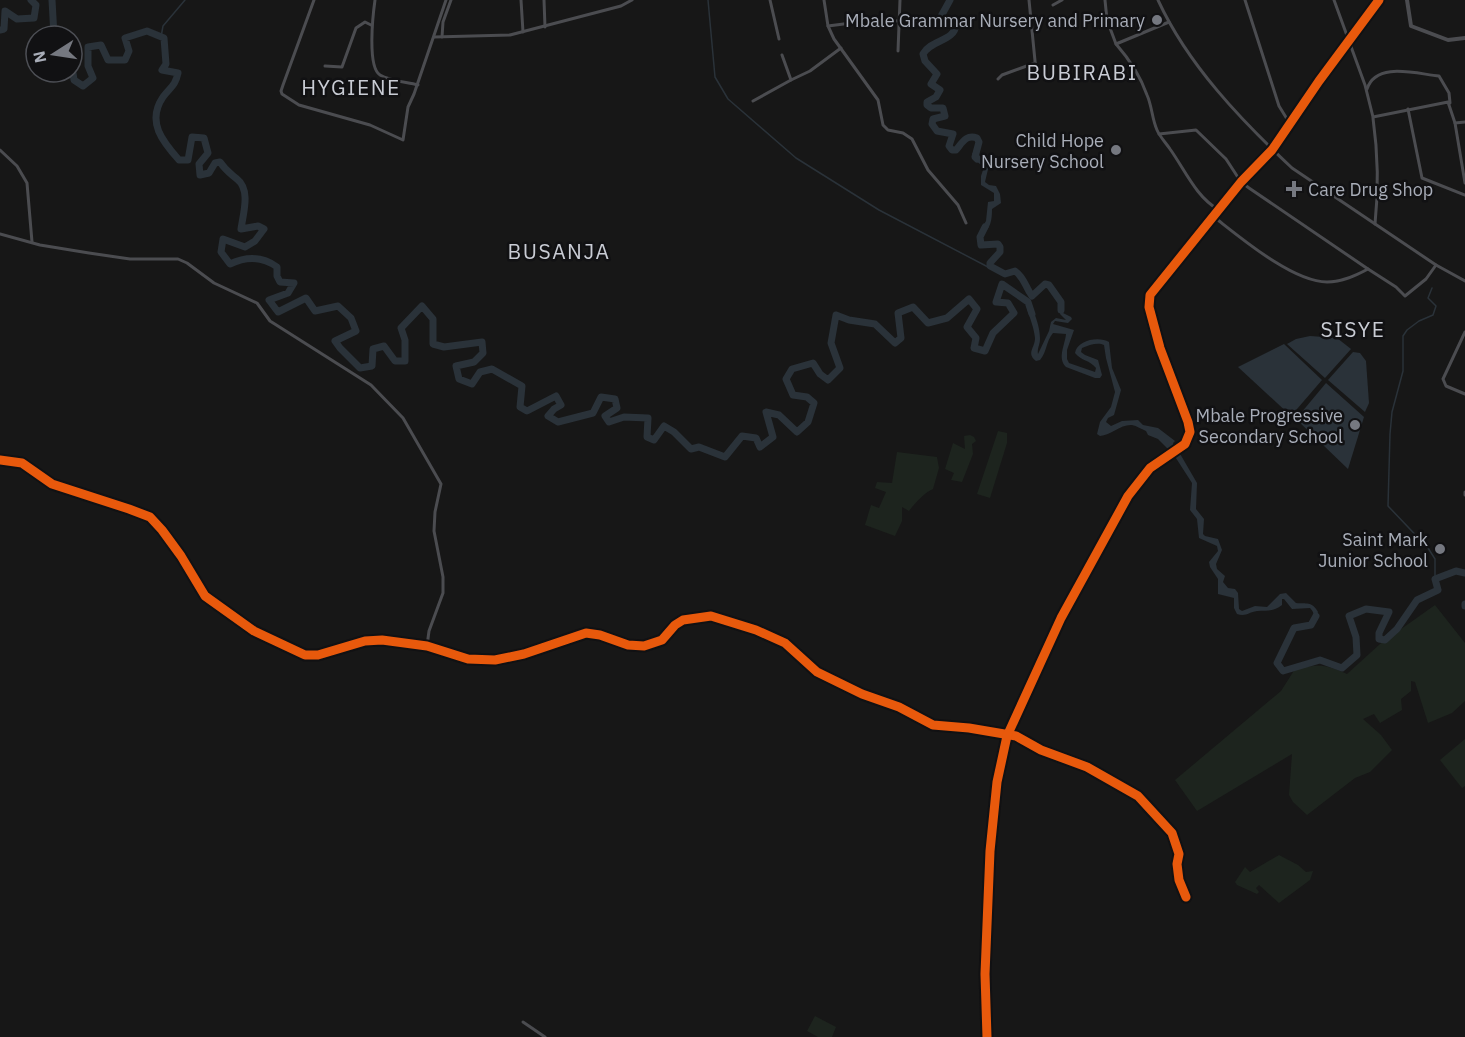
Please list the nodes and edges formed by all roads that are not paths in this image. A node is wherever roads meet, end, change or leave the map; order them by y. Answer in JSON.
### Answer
{"nodes":[{"id":1,"x":314,"y":0,"type":"edge"},
{"id":2,"x":375,"y":0,"type":"edge"},
{"id":3,"x":446,"y":0,"type":"edge"},
{"id":4,"x":451,"y":0,"type":"edge"},
{"id":5,"x":521,"y":0,"type":"edge"},
{"id":6,"x":544,"y":0,"type":"edge"},
{"id":7,"x":632,"y":0,"type":"edge"},
{"id":8,"x":770,"y":0,"type":"edge"},
{"id":9,"x":824,"y":0,"type":"edge"},
{"id":10,"x":900,"y":0,"type":"edge"},
{"id":11,"x":1029,"y":0,"type":"edge"},
{"id":12,"x":1062,"y":0,"type":"edge"},
{"id":13,"x":1105,"y":0,"type":"edge"},
{"id":14,"x":1158,"y":0,"type":"edge"},
{"id":15,"x":1245,"y":0,"type":"edge"},
{"id":16,"x":1334,"y":0,"type":"edge"},
{"id":17,"x":1380,"y":0,"type":"edge"},
{"id":18,"x":1407,"y":0,"type":"edge"},
{"id":19,"x":1053,"y":5,"type":"dead end"},
{"id":20,"x":930,"y":21,"type":"dead end"},
{"id":21,"x":1169,"y":21,"type":"junction"},
{"id":22,"x":899,"y":22,"type":"junction"},
{"id":23,"x":372,"y":26,"type":"junction"},
{"id":24,"x":828,"y":26,"type":"junction"},
{"id":25,"x":546,"y":27,"type":"junction"},
{"id":26,"x":523,"y":32,"type":"junction"},
{"id":27,"x":434,"y":37,"type":"junction"},
{"id":28,"x":442,"y":37,"type":"junction"},
{"id":29,"x":1465,"y":38,"type":"edge"},
{"id":30,"x":779,"y":39,"type":"dead end"},
{"id":31,"x":1349,"y":39,"type":"junction"},
{"id":32,"x":1116,"y":44,"type":"junction"},
{"id":33,"x":841,"y":48,"type":"junction"},
{"id":34,"x":898,"y":51,"type":"dead end"},
{"id":35,"x":783,"y":55,"type":"dead end"},
{"id":36,"x":1035,"y":63,"type":"junction"},
{"id":37,"x":325,"y":66,"type":"dead end"},
{"id":38,"x":1036,"y":71,"type":"dead end"},
{"id":39,"x":998,"y":79,"type":"dead end"},
{"id":40,"x":790,"y":80,"type":"junction"},
{"id":41,"x":418,"y":85,"type":"junction"},
{"id":42,"x":1367,"y":91,"type":"junction"},
{"id":43,"x":753,"y":101,"type":"dead end"},
{"id":44,"x":1450,"y":106,"type":"junction"},
{"id":45,"x":1408,"y":109,"type":"junction"},
{"id":46,"x":1373,"y":117,"type":"junction"},
{"id":47,"x":1465,"y":122,"type":"edge"},
{"id":48,"x":1292,"y":123,"type":"junction"},
{"id":49,"x":1455,"y":123,"type":"junction"},
{"id":50,"x":1159,"y":134,"type":"junction"},
{"id":51,"x":0,"y":150,"type":"edge"},
{"id":52,"x":1272,"y":150,"type":"junction"},
{"id":53,"x":1241,"y":182,"type":"junction"},
{"id":54,"x":1465,"y":183,"type":"edge"},
{"id":55,"x":1465,"y":195,"type":"edge"},
{"id":56,"x":1219,"y":210,"type":"junction"},
{"id":57,"x":1214,"y":217,"type":"junction"},
{"id":58,"x":966,"y":223,"type":"dead end"},
{"id":59,"x":1375,"y":224,"type":"junction"},
{"id":60,"x":0,"y":234,"type":"edge"},
{"id":61,"x":32,"y":242,"type":"junction"},
{"id":62,"x":1436,"y":265,"type":"junction"},
{"id":63,"x":1368,"y":269,"type":"junction"},
{"id":64,"x":1465,"y":282,"type":"edge"},
{"id":65,"x":1465,"y":332,"type":"edge"},
{"id":66,"x":1460,"y":343,"type":"junction"},
{"id":67,"x":1465,"y":345,"type":"edge"},
{"id":68,"x":1465,"y":394,"type":"edge"},
{"id":69,"x":0,"y":460,"type":"edge"},
{"id":70,"x":428,"y":646,"type":"junction"},
{"id":71,"x":1007,"y":736,"type":"junction"},
{"id":72,"x":1186,"y":897,"type":"dead end"},
{"id":73,"x":523,"y":1022,"type":"dead end"},
{"id":74,"x":545,"y":1037,"type":"edge"},
{"id":75,"x":987,"y":1037,"type":"edge"}],
"edges":[{"from":1,"to":41,"type":"street"},
{"from":2,"to":23,"type":"street"},
{"from":3,"to":27,"type":"street"},
{"from":4,"to":28,"type":"street"},
{"from":5,"to":26,"type":"street"},
{"from":6,"to":25,"type":"street"},
{"from":7,"to":25,"type":"street"},
{"from":8,"to":30,"type":"street"},
{"from":9,"to":24,"type":"street"},
{"from":10,"to":22,"type":"street"},
{"from":11,"to":36,"type":"street"},
{"from":12,"to":19,"type":"street"},
{"from":13,"to":32,"type":"street"},
{"from":14,"to":21,"type":"street"},
{"from":15,"to":48,"type":"street"},
{"from":16,"to":31,"type":"street"},
{"from":17,"to":31,"type":"street"},
{"from":18,"to":29,"type":"street"},
{"from":20,"to":22,"type":"street"},
{"from":21,"to":32,"type":"street"},
{"from":21,"to":52,"type":"street"},
{"from":22,"to":24,"type":"street"},
{"from":22,"to":34,"type":"street"},
{"from":23,"to":37,"type":"street"},
{"from":23,"to":41,"type":"street"},
{"from":24,"to":33,"type":"street"},
{"from":25,"to":26,"type":"street"},
{"from":26,"to":28,"type":"street"},
{"from":27,"to":28,"type":"street"},
{"from":27,"to":41,"type":"street"},
{"from":31,"to":42,"type":"street"},
{"from":31,"to":48,"type":"street"},
{"from":32,"to":50,"type":"street"},
{"from":33,"to":40,"type":"street"},
{"from":33,"to":58,"type":"street"},
{"from":35,"to":40,"type":"street"},
{"from":36,"to":38,"type":"street"},
{"from":36,"to":39,"type":"street"},
{"from":40,"to":43,"type":"street"},
{"from":42,"to":44,"type":"street"},
{"from":42,"to":46,"type":"street"},
{"from":44,"to":45,"type":"street"},
{"from":44,"to":49,"type":"street"},
{"from":45,"to":46,"type":"street"},
{"from":45,"to":55,"type":"street"},
{"from":46,"to":59,"type":"street"},
{"from":47,"to":49,"type":"street"},
{"from":48,"to":52,"type":"street"},
{"from":49,"to":54,"type":"street"},
{"from":50,"to":53,"type":"street"},
{"from":50,"to":56,"type":"street"},
{"from":51,"to":61,"type":"street"},
{"from":52,"to":53,"type":"street"},
{"from":52,"to":59,"type":"street"},
{"from":53,"to":56,"type":"street"},
{"from":53,"to":63,"type":"street"},
{"from":56,"to":57,"type":"street"},
{"from":57,"to":63,"type":"street"},
{"from":57,"to":71,"type":"street"},
{"from":59,"to":62,"type":"street"},
{"from":60,"to":61,"type":"street"},
{"from":61,"to":70,"type":"street"},
{"from":62,"to":63,"type":"street"},
{"from":62,"to":64,"type":"street"},
{"from":65,"to":66,"type":"street"},
{"from":66,"to":67,"type":"street"},
{"from":66,"to":68,"type":"street"},
{"from":69,"to":70,"type":"street"},
{"from":70,"to":71,"type":"street"},
{"from":71,"to":72,"type":"street"},
{"from":71,"to":75,"type":"street"},
{"from":73,"to":74,"type":"street"}]}
